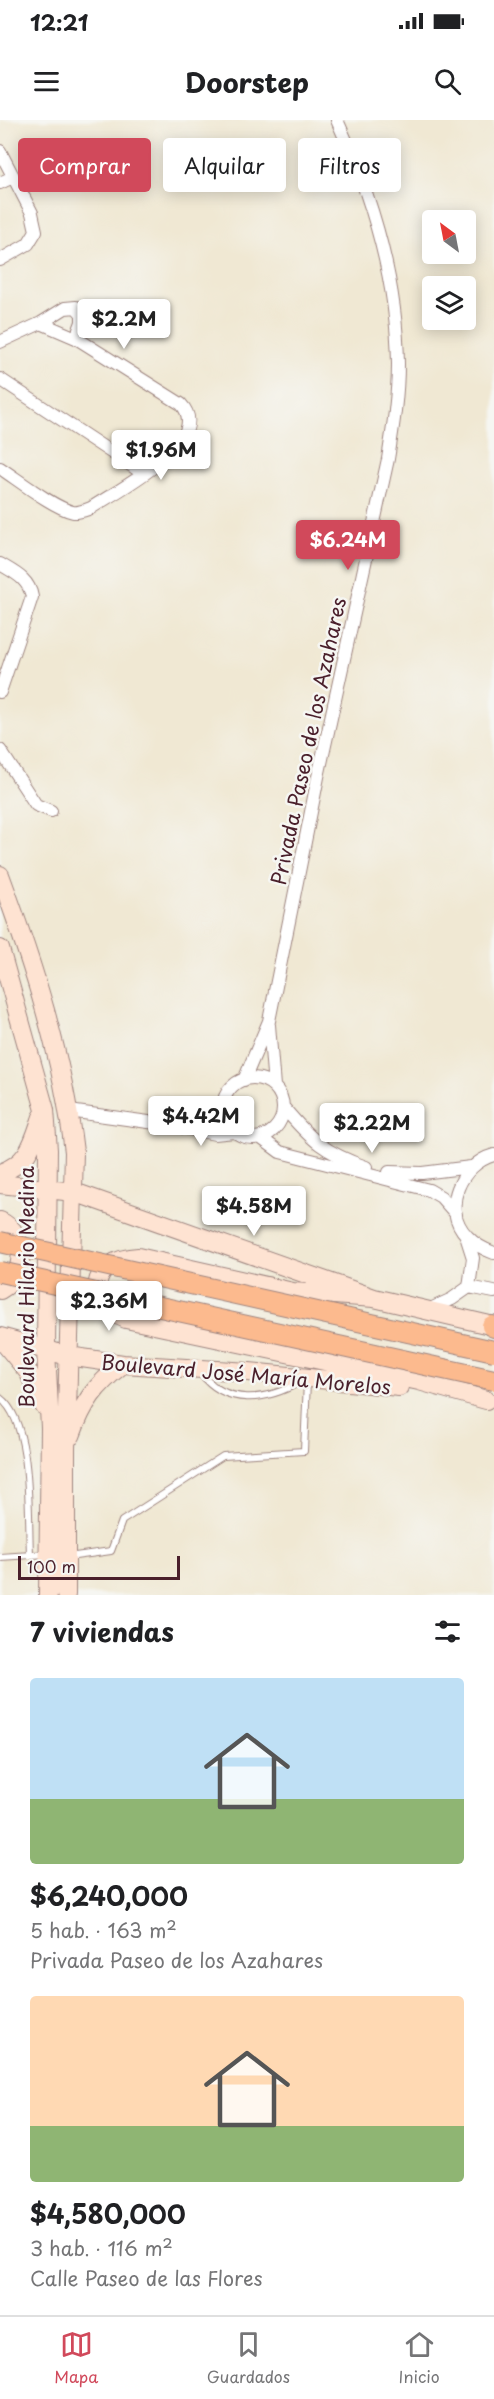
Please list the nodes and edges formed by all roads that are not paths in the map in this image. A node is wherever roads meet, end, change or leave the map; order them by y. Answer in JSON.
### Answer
{"nodes":[{"id":1,"x":337,"y":120,"type":"edge"},
{"id":2,"x":0,"y":151,"type":"edge"},
{"id":3,"x":13,"y":177,"type":"junction"},
{"id":4,"x":0,"y":183,"type":"edge"},
{"id":5,"x":0,"y":260,"type":"edge"},
{"id":6,"x":41,"y":323,"type":"junction"},
{"id":7,"x":76,"y":338,"type":"junction"},
{"id":8,"x":0,"y":342,"type":"edge"},
{"id":9,"x":0,"y":379,"type":"edge"},
{"id":10,"x":0,"y":468,"type":"edge"},
{"id":11,"x":144,"y":474,"type":"junction"},
{"id":12,"x":0,"y":564,"type":"edge"},
{"id":13,"x":0,"y":692,"type":"edge"},
{"id":14,"x":0,"y":750,"type":"edge"},
{"id":15,"x":51,"y":811,"type":"dead end"},
{"id":16,"x":0,"y":875,"type":"edge"},
{"id":17,"x":0,"y":949,"type":"edge"},
{"id":18,"x":269,"y":1021,"type":"junction"},
{"id":19,"x":244,"y":1080,"type":"junction"},
{"id":20,"x":274,"y":1086,"type":"junction"},
{"id":21,"x":224,"y":1102,"type":"junction"},
{"id":22,"x":284,"y":1108,"type":"junction"},
{"id":23,"x":45,"y":1110,"type":"junction"},
{"id":24,"x":69,"y":1112,"type":"junction"},
{"id":25,"x":170,"y":1125,"type":"junction"},
{"id":26,"x":234,"y":1132,"type":"junction"},
{"id":27,"x":261,"y":1138,"type":"junction"},
{"id":28,"x":494,"y":1144,"type":"edge"},
{"id":29,"x":494,"y":1155,"type":"edge"},
{"id":30,"x":476,"y":1164,"type":"junction"},
{"id":31,"x":0,"y":1173,"type":"edge"},
{"id":32,"x":0,"y":1184,"type":"edge"},
{"id":33,"x":47,"y":1188,"type":"junction"},
{"id":34,"x":74,"y":1192,"type":"junction"},
{"id":35,"x":456,"y":1214,"type":"junction"},
{"id":36,"x":0,"y":1221,"type":"edge"},
{"id":37,"x":466,"y":1235,"type":"junction"},
{"id":38,"x":0,"y":1242,"type":"edge"},
{"id":39,"x":494,"y":1253,"type":"edge"},
{"id":40,"x":0,"y":1272,"type":"edge"},
{"id":41,"x":470,"y":1287,"type":"junction"},
{"id":42,"x":0,"y":1290,"type":"edge"},
{"id":43,"x":494,"y":1292,"type":"edge"},
{"id":44,"x":374,"y":1298,"type":"junction"},
{"id":45,"x":426,"y":1311,"type":"junction"},
{"id":46,"x":493,"y":1327,"type":"edge"},
{"id":47,"x":0,"y":1337,"type":"edge"},
{"id":48,"x":46,"y":1350,"type":"junction"},
{"id":49,"x":494,"y":1351,"type":"edge"},
{"id":50,"x":68,"y":1356,"type":"junction"},
{"id":51,"x":123,"y":1364,"type":"junction"},
{"id":52,"x":308,"y":1377,"type":"junction"},
{"id":53,"x":494,"y":1380,"type":"edge"},
{"id":54,"x":0,"y":1398,"type":"edge"},
{"id":55,"x":490,"y":1401,"type":"edge"},
{"id":56,"x":50,"y":1428,"type":"junction"},
{"id":57,"x":66,"y":1449,"type":"junction"},
{"id":58,"x":48,"y":1555,"type":"junction"},
{"id":59,"x":0,"y":1557,"type":"edge"},
{"id":60,"x":48,"y":1595,"type":"edge"},
{"id":61,"x":66,"y":1595,"type":"edge"}],
"edges":[{"from":1,"to":18,"type":"street","name":"Privada Paseo de los Azahares"},
{"from":2,"to":3,"type":"street"},
{"from":3,"to":4,"type":"street"},
{"from":3,"to":5,"type":"street"},
{"from":6,"to":7,"type":"street"},
{"from":6,"to":7,"type":"street"},
{"from":6,"to":8,"type":"street"},
{"from":7,"to":11,"type":"street"},
{"from":9,"to":11,"type":"street"},
{"from":10,"to":11,"type":"street"},
{"from":12,"to":13,"type":"street"},
{"from":14,"to":15,"type":"street"},
{"from":16,"to":24,"type":"street","name":"Boulevard Hilario Medina"},
{"from":17,"to":23,"type":"street","name":"Boulevard Hilario Medina"},
{"from":18,"to":19,"type":"street","name":"Privada Paseo de los Azahares"},
{"from":18,"to":20,"type":"street","name":"Privada Paseo de los Azahares"},
{"from":19,"to":20,"type":"street"},
{"from":19,"to":21,"type":"street"},
{"from":20,"to":22,"type":"street"},
{"from":21,"to":25,"type":"street"},
{"from":21,"to":26,"type":"street"},
{"from":22,"to":27,"type":"street"},
{"from":22,"to":30,"type":"street"},
{"from":23,"to":31,"type":"street"},
{"from":23,"to":33,"type":"street","name":"Boulevard Hilario Medina"},
{"from":24,"to":25,"type":"street"},
{"from":24,"to":34,"type":"street","name":"Boulevard Hilario Medina"},
{"from":25,"to":26,"type":"street"},
{"from":26,"to":27,"type":"street"},
{"from":27,"to":35,"type":"street"},
{"from":28,"to":30,"type":"street"},
{"from":29,"to":30,"type":"street"},
{"from":30,"to":35,"type":"street"},
{"from":32,"to":33,"type":"street"},
{"from":33,"to":34,"type":"street"},
{"from":33,"to":48,"type":"street","name":"Boulevard Hilario Medina"},
{"from":34,"to":44,"type":"street"},
{"from":34,"to":50,"type":"street","name":"Boulevard Hilario Medina"},
{"from":35,"to":37,"type":"street"},
{"from":36,"to":42,"type":"street"},
{"from":37,"to":39,"type":"street"},
{"from":37,"to":41,"type":"street"},
{"from":38,"to":49,"type":"main road","bridge":true},
{"from":40,"to":53,"type":"main road","name":"Boulevard José María Morelos","bridge":true},
{"from":41,"to":43,"type":"street"},
{"from":41,"to":45,"type":"street"},
{"from":44,"to":45,"type":"street"},
{"from":44,"to":55,"type":"street"},
{"from":45,"to":46,"type":"street"},
{"from":47,"to":48,"type":"street","name":"Boulevard José María Morelos"},
{"from":47,"to":56,"type":"street"},
{"from":48,"to":50,"type":"street","name":"Boulevard José María Morelos"},
{"from":48,"to":56,"type":"street","name":"Boulevard Hilario Medina"},
{"from":50,"to":51,"type":"street","name":"Boulevard José María Morelos"},
{"from":50,"to":57,"type":"street","name":"Boulevard Hilario Medina"},
{"from":51,"to":52,"type":"street","name":"Boulevard José María Morelos"},
{"from":51,"to":57,"type":"street"},
{"from":52,"to":55,"type":"street","name":"Boulevard José María Morelos"},
{"from":52,"to":58,"type":"lane"},
{"from":54,"to":58,"type":"lane"},
{"from":56,"to":58,"type":"street","name":"Boulevard Hilario Medina"},
{"from":57,"to":58,"type":"street","name":"Boulevard Hilario Medina"},
{"from":58,"to":59,"type":"lane"},
{"from":58,"to":60,"type":"street","name":"Boulevard Hilario Medina"},
{"from":58,"to":61,"type":"street","name":"Boulevard Hilario Medina"}]}
